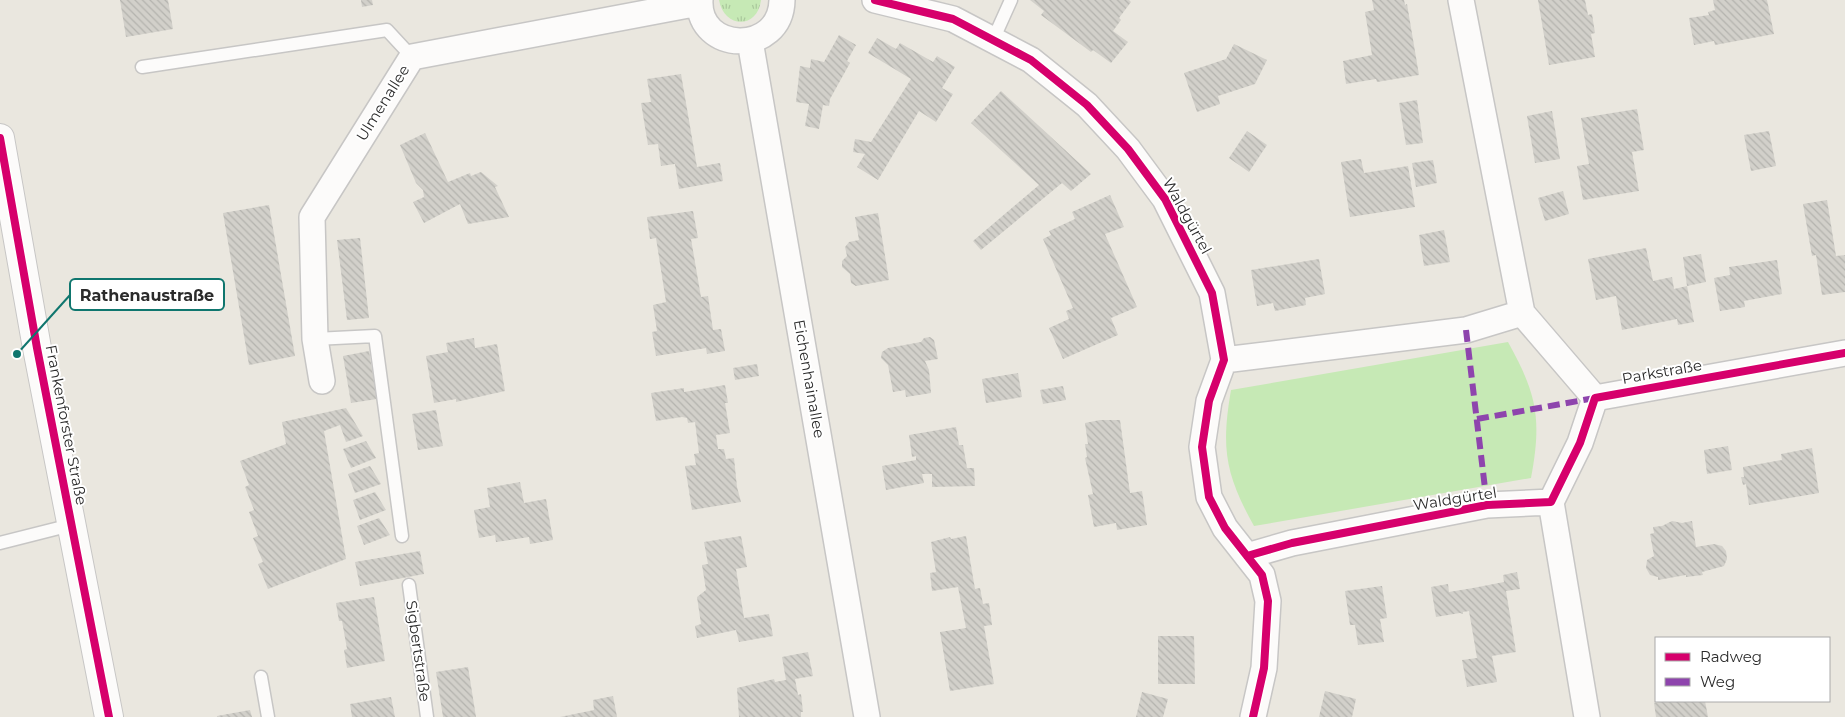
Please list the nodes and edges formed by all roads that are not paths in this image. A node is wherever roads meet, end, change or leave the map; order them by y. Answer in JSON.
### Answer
{"nodes":[{"id":1,"x":782,"y":0,"type":"edge"},
{"id":2,"x":875,"y":0,"type":"edge"},
{"id":3,"x":1011,"y":0,"type":"edge"},
{"id":4,"x":1461,"y":0,"type":"edge"},
{"id":5,"x":700,"y":2,"type":"edge"},
{"id":6,"x":993,"y":40,"type":"junction"},
{"id":7,"x":750,"y":41,"type":"junction"},
{"id":8,"x":412,"y":57,"type":"junction"},
{"id":9,"x":142,"y":67,"type":"dead end"},
{"id":10,"x":0,"y":138,"type":"edge"},
{"id":11,"x":1522,"y":313,"type":"junction"},
{"id":12,"x":315,"y":339,"type":"junction"},
{"id":13,"x":1845,"y":353,"type":"edge"},
{"id":14,"x":1224,"y":360,"type":"junction"},
{"id":15,"x":322,"y":381,"type":"dead end"},
{"id":16,"x":1595,"y":398,"type":"junction"},
{"id":17,"x":1551,"y":502,"type":"junction"},
{"id":18,"x":71,"y":525,"type":"junction"},
{"id":19,"x":402,"y":536,"type":"dead end"},
{"id":20,"x":0,"y":543,"type":"edge"},
{"id":21,"x":1247,"y":556,"type":"junction"},
{"id":22,"x":409,"y":585,"type":"dead end"},
{"id":23,"x":260,"y":677,"type":"dead end"},
{"id":24,"x":109,"y":717,"type":"edge"},
{"id":25,"x":268,"y":717,"type":"edge"},
{"id":26,"x":427,"y":717,"type":"edge"},
{"id":27,"x":868,"y":717,"type":"edge"},
{"id":28,"x":1253,"y":717,"type":"edge"},
{"id":29,"x":1586,"y":717,"type":"edge"}],
"edges":[{"from":1,"to":7,"type":"street"},
{"from":2,"to":6,"type":"street","name":"Waldgürtel"},
{"from":3,"to":6,"type":"lane"},
{"from":4,"to":11,"type":"street"},
{"from":5,"to":7,"type":"street"},
{"from":5,"to":8,"type":"street","name":"Ulmenallee"},
{"from":6,"to":14,"type":"street","name":"Waldgürtel"},
{"from":7,"to":27,"type":"street","name":"Eichenhainallee"},
{"from":8,"to":9,"type":"lane"},
{"from":8,"to":12,"type":"street","name":"Ulmenallee"},
{"from":10,"to":18,"type":"main road","name":"Frankenforster Straße"},
{"from":11,"to":14,"type":"street"},
{"from":11,"to":16,"type":"street"},
{"from":12,"to":15,"type":"street","name":"Ulmenallee"},
{"from":12,"to":19,"type":"lane"},
{"from":13,"to":16,"type":"street","name":"Parkstraße"},
{"from":14,"to":21,"type":"street"},
{"from":16,"to":17,"type":"street"},
{"from":17,"to":21,"type":"street","name":"Waldgürtel"},
{"from":17,"to":29,"type":"street"},
{"from":18,"to":20,"type":"lane"},
{"from":18,"to":24,"type":"main road","name":"Frankenforster Straße"},
{"from":21,"to":28,"type":"street"},
{"from":22,"to":26,"type":"lane","name":"Sigbertstraße"},
{"from":23,"to":25,"type":"lane"}]}
